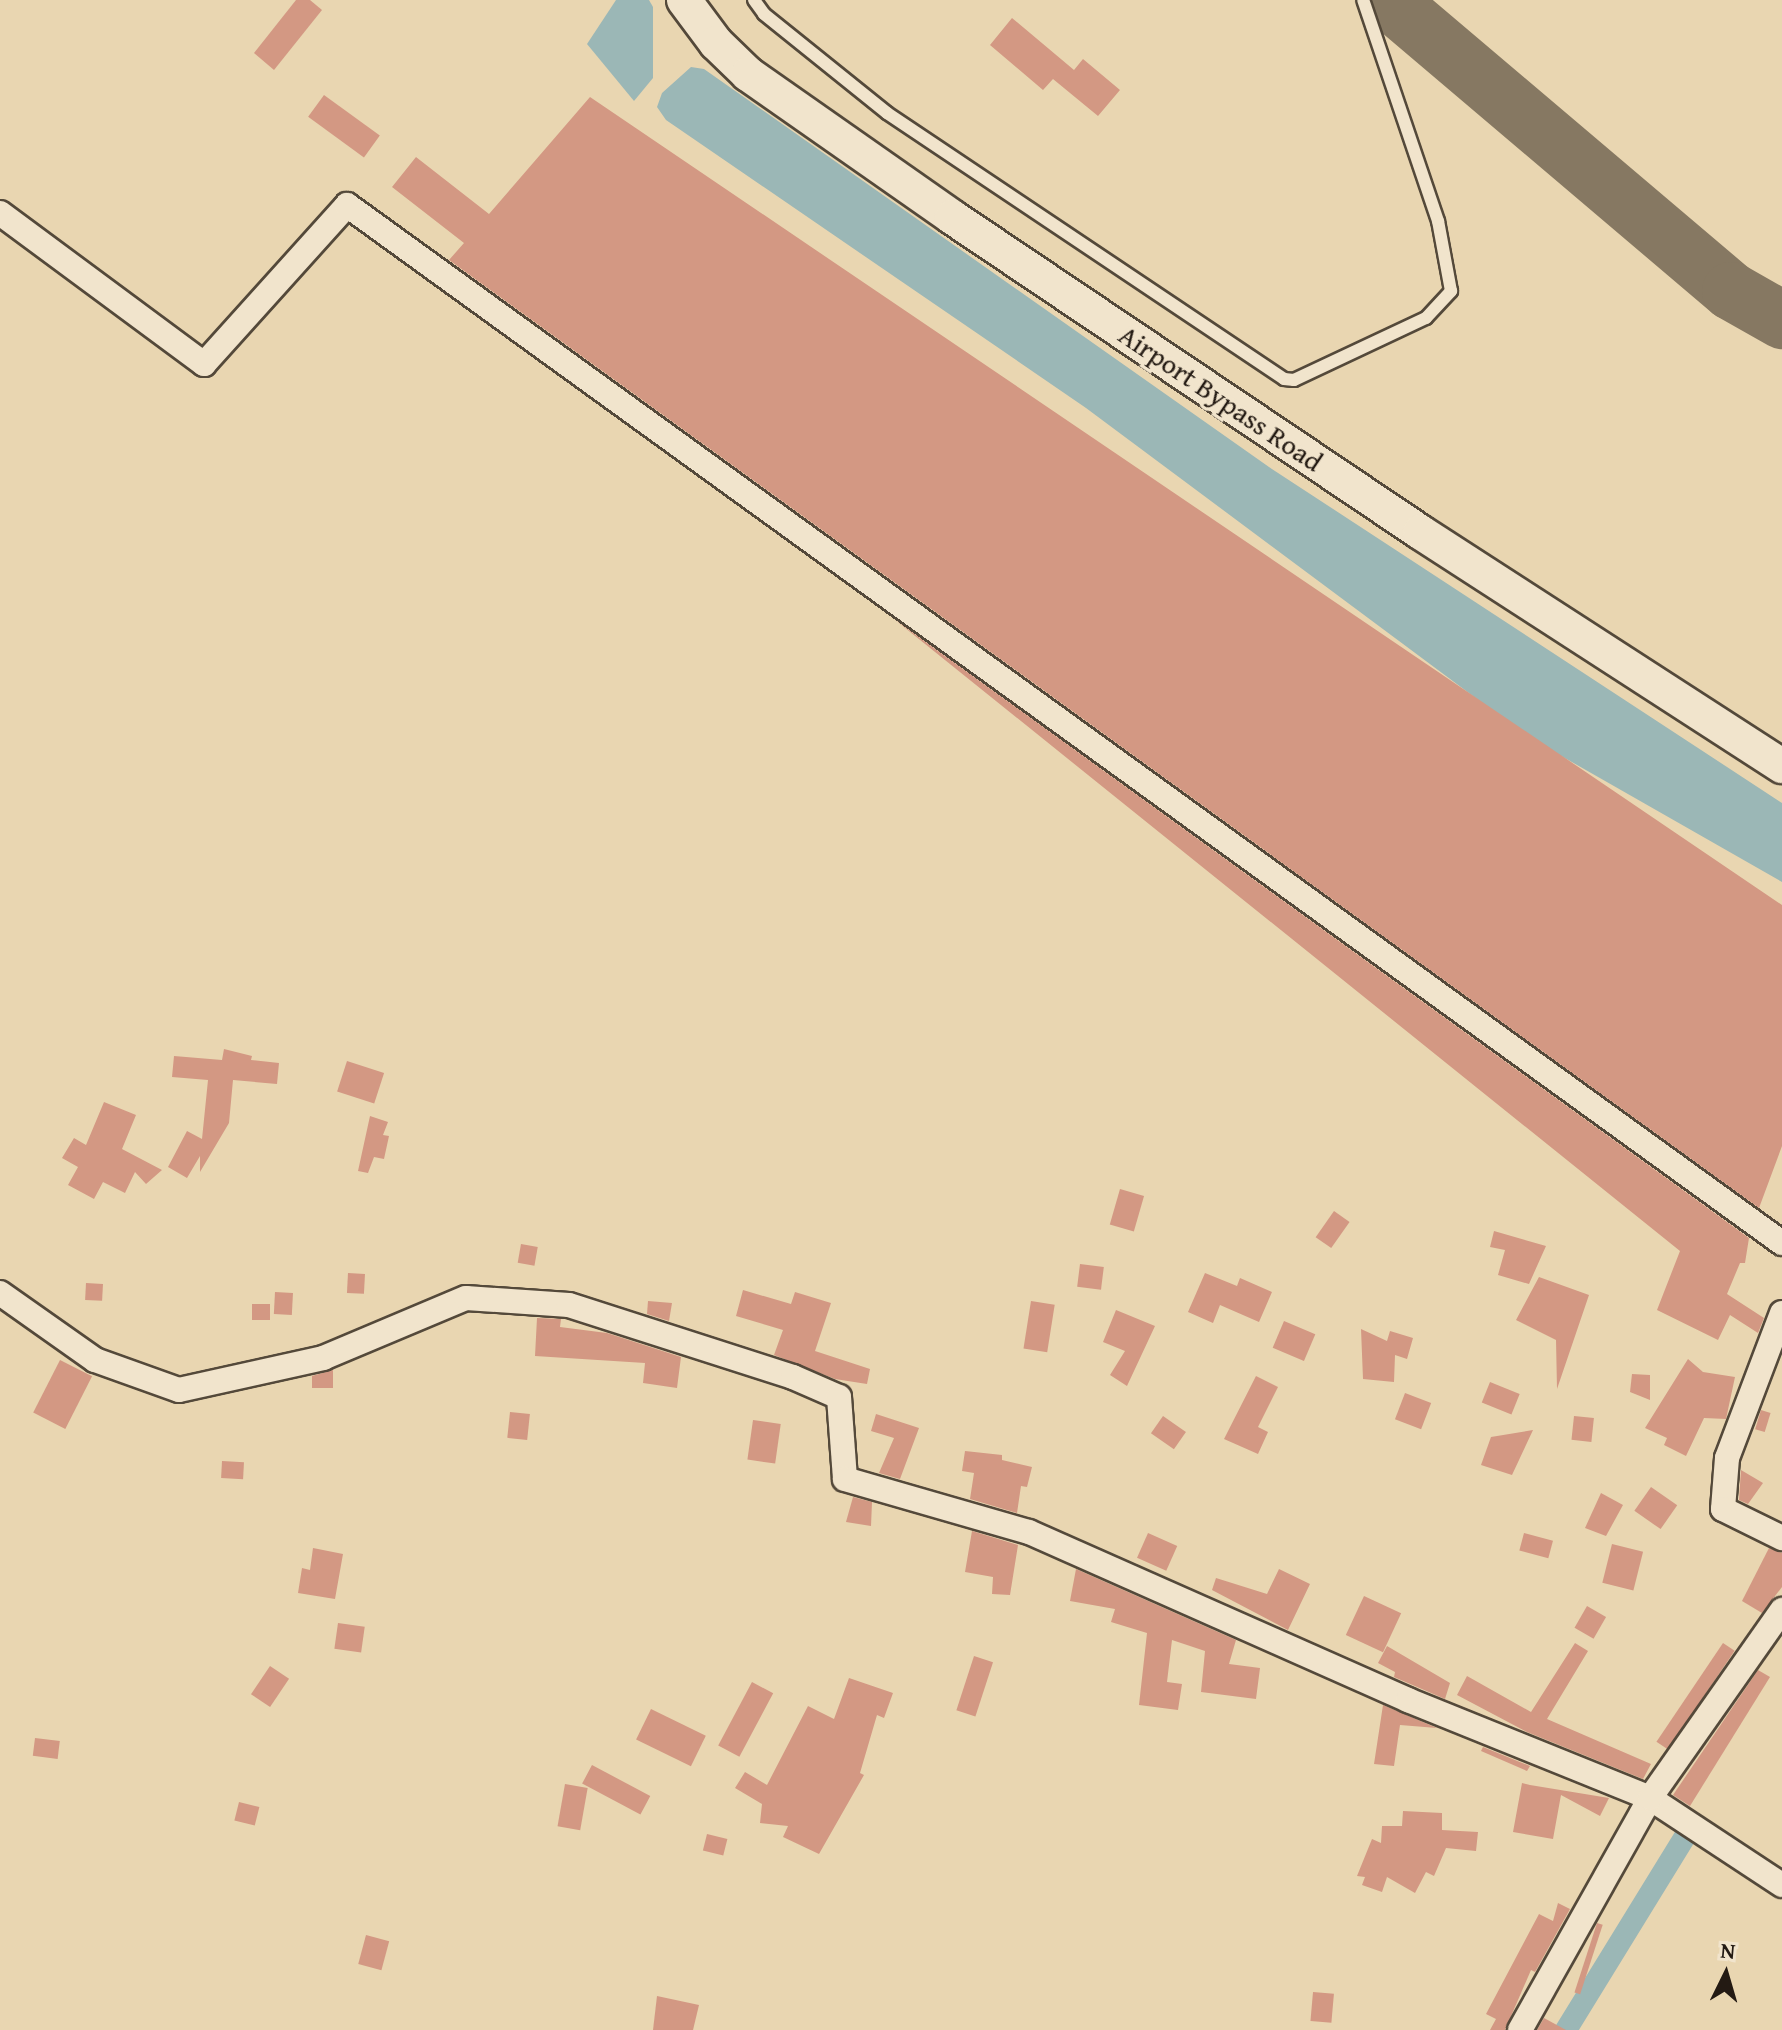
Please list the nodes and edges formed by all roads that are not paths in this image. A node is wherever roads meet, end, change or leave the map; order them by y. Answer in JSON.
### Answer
{"nodes":[{"id":1,"x":684,"y":0,"type":"edge"},
{"id":2,"x":754,"y":0,"type":"edge"},
{"id":3,"x":1363,"y":0,"type":"edge"},
{"id":4,"x":0,"y":213,"type":"edge"},
{"id":5,"x":1782,"y":766,"type":"edge"},
{"id":6,"x":1782,"y":1243,"type":"edge"},
{"id":7,"x":0,"y":1293,"type":"edge"},
{"id":8,"x":1782,"y":1313,"type":"edge"},
{"id":9,"x":1782,"y":1538,"type":"edge"},
{"id":10,"x":1782,"y":1610,"type":"edge"},
{"id":11,"x":1650,"y":1798,"type":"junction"},
{"id":12,"x":1782,"y":1885,"type":"edge"},
{"id":13,"x":1520,"y":2030,"type":"edge"}],
"edges":[{"from":1,"to":5,"type":"street","name":"Airport Bypass Road"},
{"from":2,"to":3,"type":"lane"},
{"from":4,"to":6,"type":"street"},
{"from":7,"to":11,"type":"street"},
{"from":8,"to":9,"type":"street"},
{"from":10,"to":11,"type":"street"},
{"from":11,"to":12,"type":"street"},
{"from":11,"to":13,"type":"street"}]}
